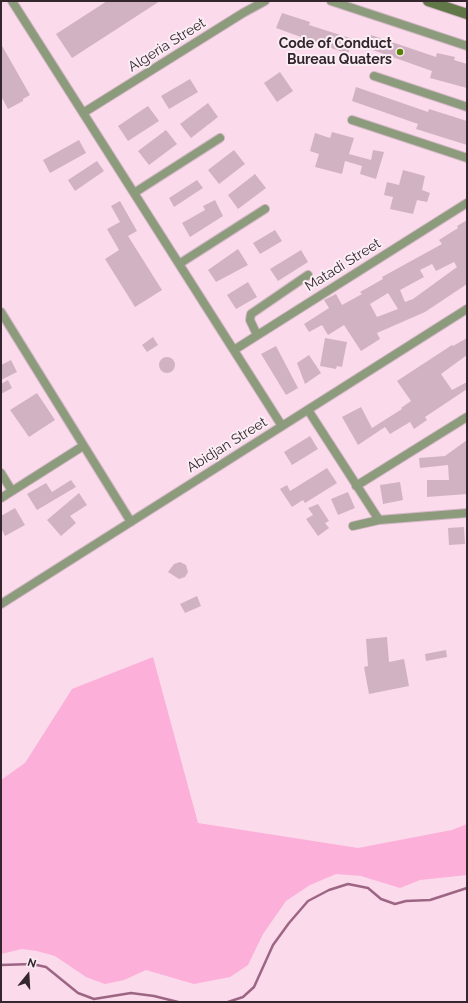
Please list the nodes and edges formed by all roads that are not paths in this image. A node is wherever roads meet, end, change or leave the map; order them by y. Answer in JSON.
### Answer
{"nodes":[{"id":1,"x":12,"y":1,"type":"edge"},
{"id":2,"x":265,"y":1,"type":"edge"},
{"id":3,"x":331,"y":1,"type":"edge"},
{"id":4,"x":428,"y":1,"type":"edge"},
{"id":5,"x":467,"y":14,"type":"edge"},
{"id":6,"x":467,"y":46,"type":"edge"},
{"id":7,"x":374,"y":76,"type":"dead end"},
{"id":8,"x":467,"y":107,"type":"edge"},
{"id":9,"x":83,"y":112,"type":"junction"},
{"id":10,"x":352,"y":120,"type":"dead end"},
{"id":11,"x":220,"y":138,"type":"dead end"},
{"id":12,"x":467,"y":158,"type":"edge"},
{"id":13,"x":134,"y":193,"type":"junction"},
{"id":14,"x":467,"y":203,"type":"edge"},
{"id":15,"x":265,"y":209,"type":"dead end"},
{"id":16,"x":179,"y":264,"type":"junction"},
{"id":17,"x":308,"y":275,"type":"dead end"},
{"id":18,"x":467,"y":309,"type":"edge"},
{"id":19,"x":1,"y":312,"type":"edge"},
{"id":20,"x":258,"y":335,"type":"junction"},
{"id":21,"x":234,"y":350,"type":"junction"},
{"id":22,"x":308,"y":410,"type":"junction"},
{"id":23,"x":467,"y":417,"type":"edge"},
{"id":24,"x":282,"y":426,"type":"junction"},
{"id":25,"x":83,"y":446,"type":"junction"},
{"id":26,"x":1,"y":473,"type":"edge"},
{"id":27,"x":356,"y":486,"type":"junction"},
{"id":28,"x":12,"y":491,"type":"junction"},
{"id":29,"x":1,"y":498,"type":"edge"},
{"id":30,"x":467,"y":514,"type":"edge"},
{"id":31,"x":379,"y":520,"type":"junction"},
{"id":32,"x":131,"y":522,"type":"junction"},
{"id":33,"x":353,"y":526,"type":"dead end"},
{"id":34,"x":1,"y":604,"type":"edge"}],
"edges":[{"from":1,"to":9,"type":"street"},
{"from":2,"to":9,"type":"street","name":"Algeria Street"},
{"from":3,"to":6,"type":"street"},
{"from":4,"to":5,"type":"main road"},
{"from":7,"to":8,"type":"street"},
{"from":9,"to":13,"type":"street"},
{"from":10,"to":12,"type":"street"},
{"from":11,"to":13,"type":"street"},
{"from":13,"to":16,"type":"street"},
{"from":14,"to":20,"type":"street","name":"Matadi Street"},
{"from":15,"to":16,"type":"street"},
{"from":16,"to":21,"type":"street"},
{"from":17,"to":20,"type":"street"},
{"from":18,"to":22,"type":"street","name":"Abidjan Street"},
{"from":19,"to":25,"type":"street"},
{"from":20,"to":21,"type":"street","name":"Matadi Street"},
{"from":21,"to":24,"type":"street"},
{"from":22,"to":24,"type":"street","name":"Abidjan Street"},
{"from":22,"to":27,"type":"street"},
{"from":23,"to":27,"type":"street"},
{"from":24,"to":32,"type":"street","name":"Abidjan Street"},
{"from":25,"to":28,"type":"street"},
{"from":25,"to":32,"type":"street"},
{"from":26,"to":28,"type":"street"},
{"from":27,"to":31,"type":"street"},
{"from":28,"to":29,"type":"street"},
{"from":30,"to":31,"type":"street"},
{"from":31,"to":33,"type":"street"},
{"from":32,"to":34,"type":"street","name":"Abidjan Street"}]}
